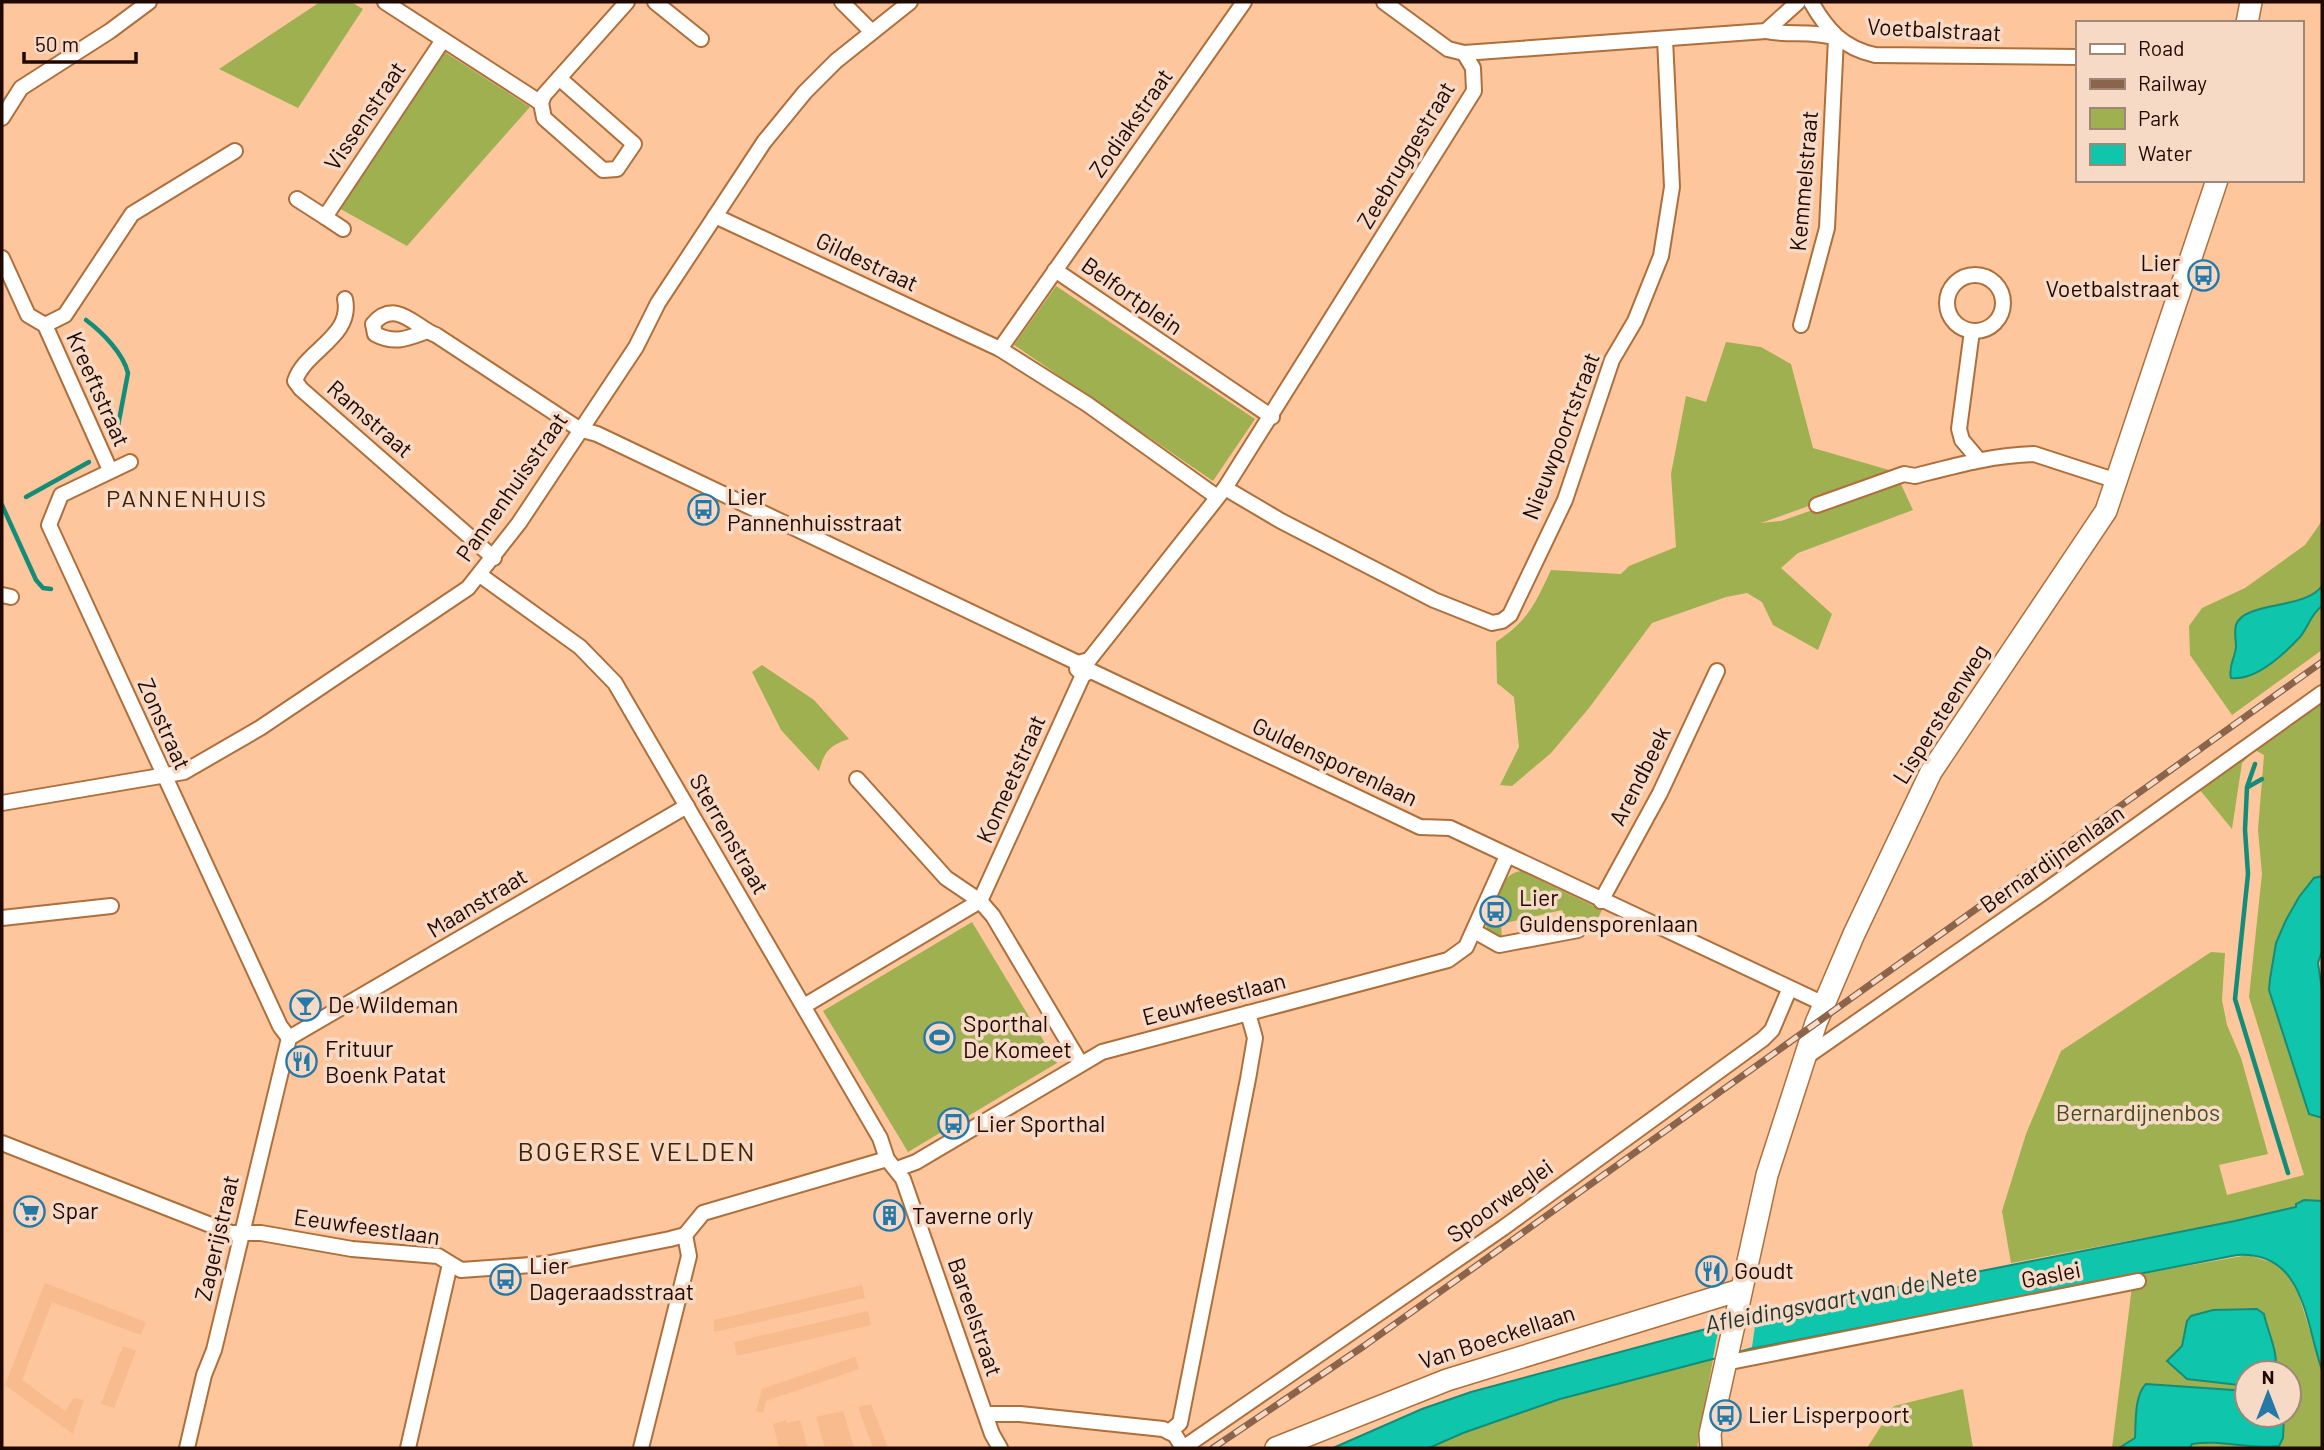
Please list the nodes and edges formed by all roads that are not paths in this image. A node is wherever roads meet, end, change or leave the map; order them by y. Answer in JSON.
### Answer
{"nodes":[{"id":1,"x":149,"y":2,"type":"edge"},
{"id":2,"x":385,"y":2,"type":"edge"},
{"id":3,"x":627,"y":2,"type":"edge"},
{"id":4,"x":655,"y":2,"type":"edge"},
{"id":5,"x":842,"y":2,"type":"edge"},
{"id":6,"x":910,"y":2,"type":"edge"},
{"id":7,"x":1244,"y":2,"type":"edge"},
{"id":8,"x":1384,"y":2,"type":"edge"},
{"id":9,"x":1798,"y":2,"type":"edge"},
{"id":10,"x":1811,"y":2,"type":"edge"},
{"id":11,"x":2251,"y":2,"type":"edge"},
{"id":12,"x":2247,"y":21,"type":"edge"},
{"id":13,"x":1766,"y":31,"type":"junction"},
{"id":14,"x":872,"y":33,"type":"junction"},
{"id":15,"x":1836,"y":38,"type":"junction"},
{"id":16,"x":701,"y":39,"type":"dead end"},
{"id":17,"x":1665,"y":39,"type":"junction"},
{"id":18,"x":443,"y":40,"type":"junction"},
{"id":19,"x":1464,"y":53,"type":"junction"},
{"id":20,"x":2076,"y":57,"type":"edge"},
{"id":21,"x":559,"y":78,"type":"junction"},
{"id":22,"x":541,"y":103,"type":"junction"},
{"id":23,"x":2,"y":118,"type":"edge"},
{"id":24,"x":234,"y":151,"type":"dead end"},
{"id":25,"x":2216,"y":182,"type":"edge"},
{"id":26,"x":297,"y":199,"type":"dead end"},
{"id":27,"x":715,"y":216,"type":"junction"},
{"id":28,"x":325,"y":217,"type":"junction"},
{"id":29,"x":343,"y":229,"type":"dead end"},
{"id":30,"x":2,"y":258,"type":"edge"},
{"id":31,"x":1055,"y":270,"type":"junction"},
{"id":32,"x":345,"y":299,"type":"dead end"},
{"id":33,"x":1801,"y":325,"type":"dead end"},
{"id":34,"x":45,"y":326,"type":"junction"},
{"id":35,"x":1972,"y":331,"type":"dead end"},
{"id":36,"x":425,"y":332,"type":"dead end"},
{"id":37,"x":1000,"y":349,"type":"junction"},
{"id":38,"x":1272,"y":417,"type":"junction"},
{"id":39,"x":579,"y":429,"type":"junction"},
{"id":40,"x":1979,"y":460,"type":"junction"},
{"id":41,"x":130,"y":462,"type":"dead end"},
{"id":42,"x":110,"y":470,"type":"junction"},
{"id":43,"x":2117,"y":481,"type":"junction"},
{"id":44,"x":1221,"y":493,"type":"junction"},
{"id":45,"x":1817,"y":505,"type":"dead end"},
{"id":46,"x":494,"y":558,"type":"junction"},
{"id":47,"x":480,"y":575,"type":"junction"},
{"id":48,"x":1085,"y":667,"type":"junction"},
{"id":49,"x":1717,"y":671,"type":"dead end"},
{"id":50,"x":2322,"y":693,"type":"edge"},
{"id":51,"x":163,"y":776,"type":"junction"},
{"id":52,"x":857,"y":779,"type":"dead end"},
{"id":53,"x":2,"y":803,"type":"edge"},
{"id":54,"x":687,"y":806,"type":"junction"},
{"id":55,"x":1507,"y":856,"type":"junction"},
{"id":56,"x":980,"y":901,"type":"junction"},
{"id":57,"x":1601,"y":901,"type":"junction"},
{"id":58,"x":111,"y":906,"type":"dead end"},
{"id":59,"x":2,"y":918,"type":"edge"},
{"id":60,"x":1474,"y":930,"type":"junction"},
{"id":61,"x":1578,"y":930,"type":"dead end"},
{"id":62,"x":1789,"y":990,"type":"junction"},
{"id":63,"x":1824,"y":1004,"type":"junction"},
{"id":64,"x":804,"y":1006,"type":"junction"},
{"id":65,"x":1248,"y":1013,"type":"junction"},
{"id":66,"x":289,"y":1038,"type":"junction"},
{"id":67,"x":1805,"y":1058,"type":"junction"},
{"id":68,"x":1081,"y":1064,"type":"junction"},
{"id":69,"x":2,"y":1143,"type":"edge"},
{"id":70,"x":892,"y":1164,"type":"junction"},
{"id":71,"x":242,"y":1234,"type":"junction"},
{"id":72,"x":685,"y":1235,"type":"junction"},
{"id":73,"x":450,"y":1264,"type":"junction"},
{"id":74,"x":2138,"y":1282,"type":"dead end"},
{"id":75,"x":1740,"y":1290,"type":"junction"},
{"id":76,"x":1726,"y":1359,"type":"junction"},
{"id":77,"x":986,"y":1414,"type":"junction"},
{"id":78,"x":1169,"y":1432,"type":"junction"},
{"id":79,"x":187,"y":1448,"type":"edge"},
{"id":80,"x":408,"y":1448,"type":"edge"},
{"id":81,"x":641,"y":1448,"type":"edge"},
{"id":82,"x":1000,"y":1448,"type":"edge"},
{"id":83,"x":1183,"y":1448,"type":"edge"},
{"id":84,"x":1276,"y":1448,"type":"edge"},
{"id":85,"x":1711,"y":1448,"type":"edge"}],
"edges":[{"from":1,"to":23,"type":"street"},
{"from":2,"to":18,"type":"street"},
{"from":3,"to":21,"type":"street"},
{"from":4,"to":16,"type":"street"},
{"from":5,"to":14,"type":"street"},
{"from":6,"to":14,"type":"street","name":"Pannenhuisstraat"},
{"from":7,"to":31,"type":"street","name":"Zodiakstraat"},
{"from":8,"to":19,"type":"street"},
{"from":9,"to":13,"type":"street"},
{"from":10,"to":15,"type":"street","name":"Voetbalstraat"},
{"from":11,"to":12,"type":"street"},
{"from":13,"to":15,"type":"street","name":"Zeebruggestraat"},
{"from":13,"to":17,"type":"street","name":"Zeebruggestraat"},
{"from":14,"to":27,"type":"street","name":"Pannenhuisstraat"},
{"from":15,"to":20,"type":"street","name":"Voetbalstraat"},
{"from":15,"to":33,"type":"street","name":"Kemmelstraat"},
{"from":17,"to":19,"type":"street","name":"Zeebruggestraat"},
{"from":17,"to":44,"type":"street","name":"Nieuwpoortstraat"},
{"from":18,"to":22,"type":"street"},
{"from":18,"to":28,"type":"street","name":"Vissenstraat"},
{"from":19,"to":38,"type":"street","name":"Zeebruggestraat"},
{"from":21,"to":22,"type":"street"},
{"from":21,"to":22,"type":"street"},
{"from":24,"to":34,"type":"street"},
{"from":25,"to":43,"type":"street","name":"Lispersteenweg"},
{"from":26,"to":28,"type":"street"},
{"from":27,"to":37,"type":"street","name":"Gildestraat"},
{"from":27,"to":39,"type":"street","name":"Pannenhuisstraat"},
{"from":28,"to":29,"type":"street"},
{"from":30,"to":34,"type":"street","name":"Kreeftstraat"},
{"from":31,"to":37,"type":"street","name":"Belfortplein"},
{"from":31,"to":38,"type":"street","name":"Belfortplein"},
{"from":32,"to":46,"type":"street","name":"Ramstraat"},
{"from":34,"to":42,"type":"street","name":"Kreeftstraat"},
{"from":35,"to":40,"type":"street"},
{"from":36,"to":39,"type":"street","name":"Guldensporenlaan"},
{"from":37,"to":44,"type":"street"},
{"from":38,"to":44,"type":"street","name":"Zeebruggestraat"},
{"from":39,"to":46,"type":"street","name":"Pannenhuisstraat"},
{"from":39,"to":48,"type":"street","name":"Guldensporenlaan"},
{"from":40,"to":43,"type":"street"},
{"from":40,"to":45,"type":"street"},
{"from":41,"to":42,"type":"street","name":"Zonstraat"},
{"from":42,"to":51,"type":"street","name":"Zonstraat"},
{"from":43,"to":63,"type":"street","name":"Lispersteenweg"},
{"from":44,"to":48,"type":"street","name":"Komeetstraat"},
{"from":46,"to":47,"type":"street","name":"Pannenhuisstraat"},
{"from":47,"to":51,"type":"street","name":"Pannenhuisstraat"},
{"from":47,"to":54,"type":"street","name":"Sterrenstraat"},
{"from":48,"to":55,"type":"street","name":"Guldensporenlaan"},
{"from":48,"to":56,"type":"street","name":"Komeetstraat"},
{"from":49,"to":57,"type":"street","name":"Arendbeek"},
{"from":50,"to":67,"type":"street","name":"Bernardijnenlaan"},
{"from":51,"to":53,"type":"street","name":"Pannenhuisstraat"},
{"from":51,"to":66,"type":"street","name":"Zonstraat"},
{"from":52,"to":56,"type":"street"},
{"from":54,"to":64,"type":"street","name":"Sterrenstraat"},
{"from":54,"to":66,"type":"street","name":"Maanstraat"},
{"from":55,"to":57,"type":"street","name":"Guldensporenlaan"},
{"from":55,"to":60,"type":"street","name":"Eeuwfeestlaan"},
{"from":56,"to":64,"type":"street"},
{"from":56,"to":68,"type":"street"},
{"from":57,"to":62,"type":"street","name":"Guldensporenlaan"},
{"from":58,"to":59,"type":"street"},
{"from":60,"to":61,"type":"street"},
{"from":60,"to":65,"type":"street","name":"Eeuwfeestlaan"},
{"from":62,"to":63,"type":"street"},
{"from":62,"to":83,"type":"street","name":"Spoorweglei"},
{"from":63,"to":67,"type":"street","name":"Lispersteenweg"},
{"from":64,"to":70,"type":"street","name":"Sterrenstraat"},
{"from":65,"to":68,"type":"street","name":"Eeuwfeestlaan"},
{"from":65,"to":78,"type":"street"},
{"from":66,"to":71,"type":"street","name":"Zagerijstraat"},
{"from":67,"to":75,"type":"street","name":"Lispersteenweg"},
{"from":68,"to":70,"type":"street","name":"Eeuwfeestlaan"},
{"from":69,"to":71,"type":"street","name":"Eeuwfeestlaan"},
{"from":70,"to":72,"type":"street","name":"Eeuwfeestlaan"},
{"from":70,"to":77,"type":"street","name":"Bareelstraat"},
{"from":71,"to":73,"type":"street","name":"Eeuwfeestlaan"},
{"from":71,"to":79,"type":"street","name":"Zagerijstraat"},
{"from":72,"to":73,"type":"street","name":"Eeuwfeestlaan"},
{"from":72,"to":81,"type":"street"},
{"from":73,"to":80,"type":"street"},
{"from":74,"to":76,"type":"street","name":"Gaslei"},
{"from":75,"to":76,"type":"street","name":"Lispersteenweg"},
{"from":75,"to":84,"type":"street","name":"Van Boeckellaan"},
{"from":76,"to":85,"type":"street","name":"Lispersteenweg"},
{"from":77,"to":78,"type":"street"},
{"from":77,"to":82,"type":"street","name":"Bareelstraat"},
{"from":78,"to":83,"type":"street"}]}
